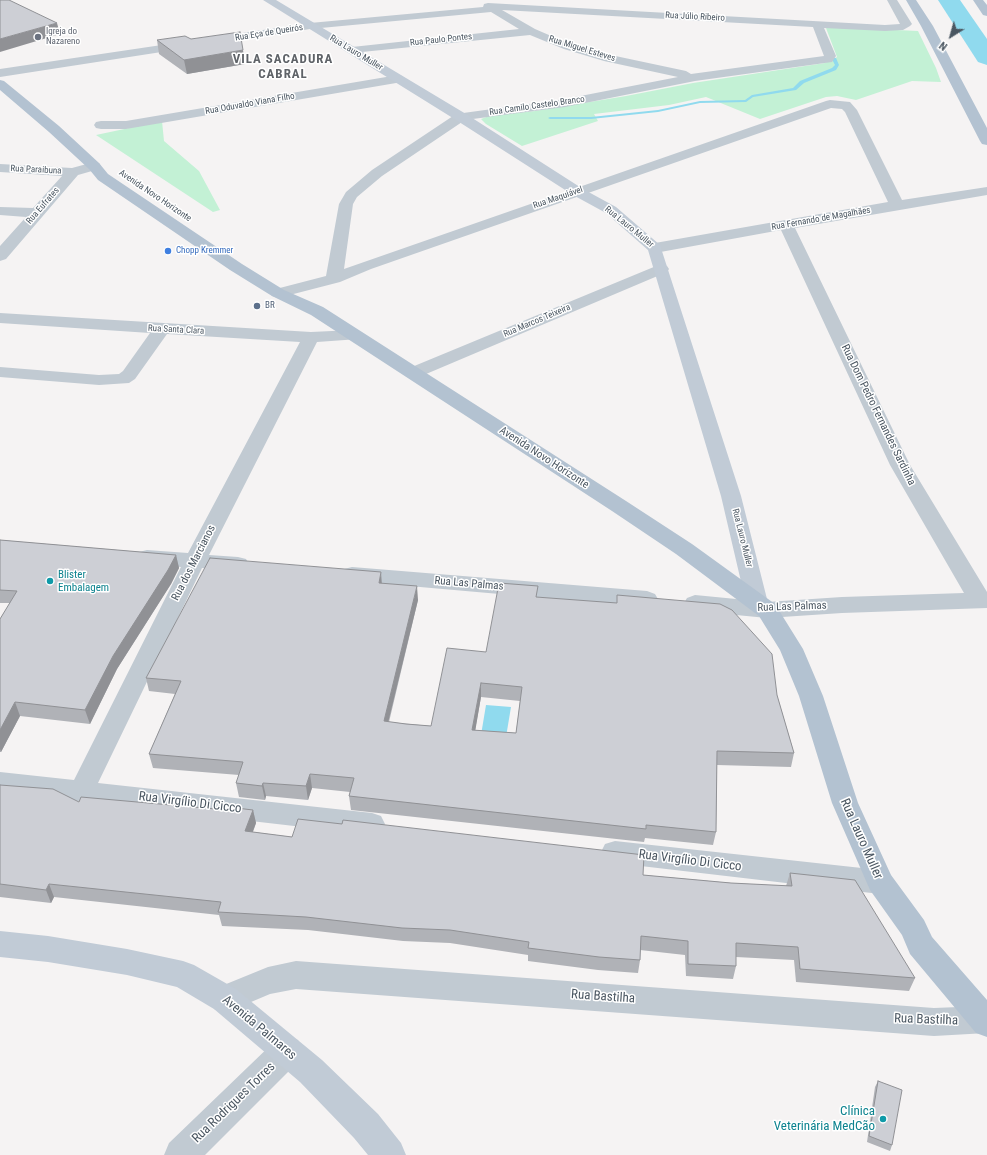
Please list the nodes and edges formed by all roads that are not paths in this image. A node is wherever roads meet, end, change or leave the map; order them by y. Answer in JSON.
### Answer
{"nodes":[{"id":1,"x":268,"y":0,"type":"edge"},
{"id":2,"x":476,"y":0,"type":"edge"},
{"id":3,"x":892,"y":0,"type":"edge"},
{"id":4,"x":911,"y":0,"type":"edge"},
{"id":5,"x":978,"y":0,"type":"edge"},
{"id":6,"x":495,"y":5,"type":"edge"},
{"id":7,"x":987,"y":13,"type":"edge"},
{"id":8,"x":816,"y":24,"type":"junction"},
{"id":9,"x":310,"y":26,"type":"junction"},
{"id":10,"x":531,"y":31,"type":"junction"},
{"id":11,"x":352,"y":50,"type":"junction"},
{"id":12,"x":1,"y":75,"type":"edge"},
{"id":13,"x":695,"y":77,"type":"junction"},
{"id":14,"x":398,"y":78,"type":"junction"},
{"id":15,"x":461,"y":117,"type":"junction"},
{"id":16,"x":101,"y":125,"type":"dead end"},
{"id":17,"x":987,"y":141,"type":"edge"},
{"id":18,"x":94,"y":166,"type":"junction"},
{"id":19,"x":0,"y":168,"type":"edge"},
{"id":20,"x":73,"y":172,"type":"junction"},
{"id":21,"x":987,"y":191,"type":"edge"},
{"id":22,"x":578,"y":192,"type":"junction"},
{"id":23,"x":897,"y":205,"type":"junction"},
{"id":24,"x":0,"y":211,"type":"edge"},
{"id":25,"x":37,"y":213,"type":"junction"},
{"id":26,"x":786,"y":225,"type":"junction"},
{"id":27,"x":230,"y":246,"type":"dead end"},
{"id":28,"x":655,"y":248,"type":"junction"},
{"id":29,"x":0,"y":256,"type":"edge"},
{"id":30,"x":661,"y":268,"type":"junction"},
{"id":31,"x":279,"y":276,"type":"dead end"},
{"id":32,"x":334,"y":279,"type":"junction"},
{"id":33,"x":298,"y":288,"type":"junction"},
{"id":34,"x":278,"y":293,"type":"junction"},
{"id":35,"x":317,"y":311,"type":"junction"},
{"id":36,"x":0,"y":318,"type":"edge"},
{"id":37,"x":162,"y":330,"type":"junction"},
{"id":38,"x":352,"y":335,"type":"junction"},
{"id":39,"x":311,"y":337,"type":"junction"},
{"id":40,"x":0,"y":372,"type":"edge"},
{"id":41,"x":413,"y":373,"type":"junction"},
{"id":42,"x":127,"y":555,"type":"edge"},
{"id":43,"x":195,"y":560,"type":"junction"},
{"id":44,"x":258,"y":566,"type":"edge"},
{"id":45,"x":328,"y":572,"type":"edge"},
{"id":46,"x":983,"y":600,"type":"edge"},
{"id":47,"x":762,"y":607,"type":"junction"},
{"id":48,"x":0,"y":782,"type":"edge"},
{"id":49,"x":82,"y":791,"type":"junction"},
{"id":50,"x":397,"y":827,"type":"edge"},
{"id":51,"x":594,"y":850,"type":"edge"},
{"id":52,"x":880,"y":882,"type":"junction"},
{"id":53,"x":0,"y":944,"type":"edge"},
{"id":54,"x":225,"y":998,"type":"junction"},
{"id":55,"x":986,"y":1022,"type":"edge"},
{"id":56,"x":287,"y":1051,"type":"junction"},
{"id":57,"x":181,"y":1155,"type":"edge"},
{"id":58,"x":389,"y":1155,"type":"edge"}],
"edges":[{"from":1,"to":9,"type":"street","name":"Rua Lauro Muller"},
{"from":2,"to":6,"type":"street","name":"Rua Miguel Esteves"},
{"from":3,"to":8,"type":"street","name":"Rua Júlio Ribeiro"},
{"from":4,"to":17,"type":"main road"},
{"from":5,"to":7,"type":"main road"},
{"from":6,"to":8,"type":"street","name":"Rua Júlio Ribeiro"},
{"from":6,"to":9,"type":"street","name":"Rua Eça de Queirós"},
{"from":6,"to":10,"type":"street","name":"Rua Miguel Esteves"},
{"from":8,"to":13,"type":"street","name":"Rua Camilo Castelo Branco"},
{"from":9,"to":11,"type":"street","name":"Rua Lauro Muller"},
{"from":9,"to":12,"type":"street","name":"Rua Eça de Queirós"},
{"from":10,"to":11,"type":"street","name":"Rua Paulo Pontes"},
{"from":10,"to":13,"type":"street","name":"Rua Miguel Esteves"},
{"from":11,"to":14,"type":"street","name":"Rua Lauro Muller"},
{"from":12,"to":18,"type":"main road","name":"Avenida Novo Horizonte"},
{"from":12,"to":27,"type":"main road","name":"Avenida Novo Horizonte"},
{"from":13,"to":15,"type":"street","name":"Rua Camilo Castelo Branco"},
{"from":14,"to":15,"type":"street","name":"Rua Lauro Muller"},
{"from":14,"to":16,"type":"street","name":"Rua Oduvaldo Viana Filho"},
{"from":15,"to":22,"type":"street","name":"Rua Lauro Muller"},
{"from":15,"to":32,"type":"street","name":"Rua Camilo Castelo Branco"},
{"from":18,"to":20,"type":"street"},
{"from":18,"to":34,"type":"main road","name":"Avenida Novo Horizonte"},
{"from":19,"to":20,"type":"street","name":"Rua Paraibuna"},
{"from":20,"to":25,"type":"street","name":"Rua Eufrates"},
{"from":21,"to":23,"type":"street","name":"Rua Fernando de Magalhães"},
{"from":22,"to":23,"type":"street","name":"Rua Maquiável"},
{"from":22,"to":28,"type":"street","name":"Rua Lauro Muller"},
{"from":22,"to":32,"type":"street","name":"Rua Maquiável"},
{"from":23,"to":26,"type":"street","name":"Rua Fernando de Magalhães"},
{"from":24,"to":25,"type":"street"},
{"from":25,"to":29,"type":"street","name":"Rua Eufrates"},
{"from":26,"to":28,"type":"street","name":"Rua Fernando de Magalhães"},
{"from":26,"to":46,"type":"street","name":"Rua Dom Pedro Fernandes Sardinha"},
{"from":28,"to":30,"type":"street","name":"Rua Lauro Muller"},
{"from":30,"to":41,"type":"street","name":"Rua Marcos Teixeira"},
{"from":30,"to":47,"type":"street","name":"Rua Lauro Muller"},
{"from":31,"to":33,"type":"main road","name":"Avenida Novo Horizonte"},
{"from":32,"to":33,"type":"street","name":"Rua Maquiável"},
{"from":33,"to":34,"type":"street","name":"Rua Maquiável"},
{"from":33,"to":35,"type":"main road","name":"Avenida Novo Horizonte"},
{"from":34,"to":35,"type":"main road","name":"Avenida Novo Horizonte"},
{"from":35,"to":38,"type":"main road","name":"Avenida Novo Horizonte"},
{"from":36,"to":37,"type":"street","name":"Rua Santa Clara"},
{"from":37,"to":39,"type":"street","name":"Rua Santa Clara"},
{"from":37,"to":40,"type":"street"},
{"from":38,"to":39,"type":"street","name":"Rua Santa Clara"},
{"from":38,"to":41,"type":"main road","name":"Avenida Novo Horizonte"},
{"from":39,"to":43,"type":"street","name":"Rua dos Marcianos"},
{"from":41,"to":47,"type":"main road","name":"Avenida Novo Horizonte"},
{"from":42,"to":43,"type":"street"},
{"from":43,"to":44,"type":"street"},
{"from":43,"to":49,"type":"street","name":"Rua dos Marcianos"},
{"from":45,"to":47,"type":"street","name":"Rua Las Palmas"},
{"from":46,"to":47,"type":"street","name":"Rua Las Palmas"},
{"from":47,"to":52,"type":"main road","name":"Rua Lauro Muller"},
{"from":48,"to":49,"type":"street","name":"Rua Virgílio Di Cicco"},
{"from":49,"to":50,"type":"street","name":"Rua Virgílio Di Cicco"},
{"from":51,"to":52,"type":"street","name":"Rua Virgílio Di Cicco"},
{"from":52,"to":55,"type":"main road","name":"Rua Lauro Muller"},
{"from":53,"to":54,"type":"street","name":"Avenida Palmares"},
{"from":54,"to":55,"type":"street","name":"Rua Bastilha"},
{"from":54,"to":56,"type":"street","name":"Avenida Palmares"},
{"from":56,"to":57,"type":"street","name":"Rua Rodrigues Torres"},
{"from":56,"to":58,"type":"street","name":"Avenida Palmares"}]}
